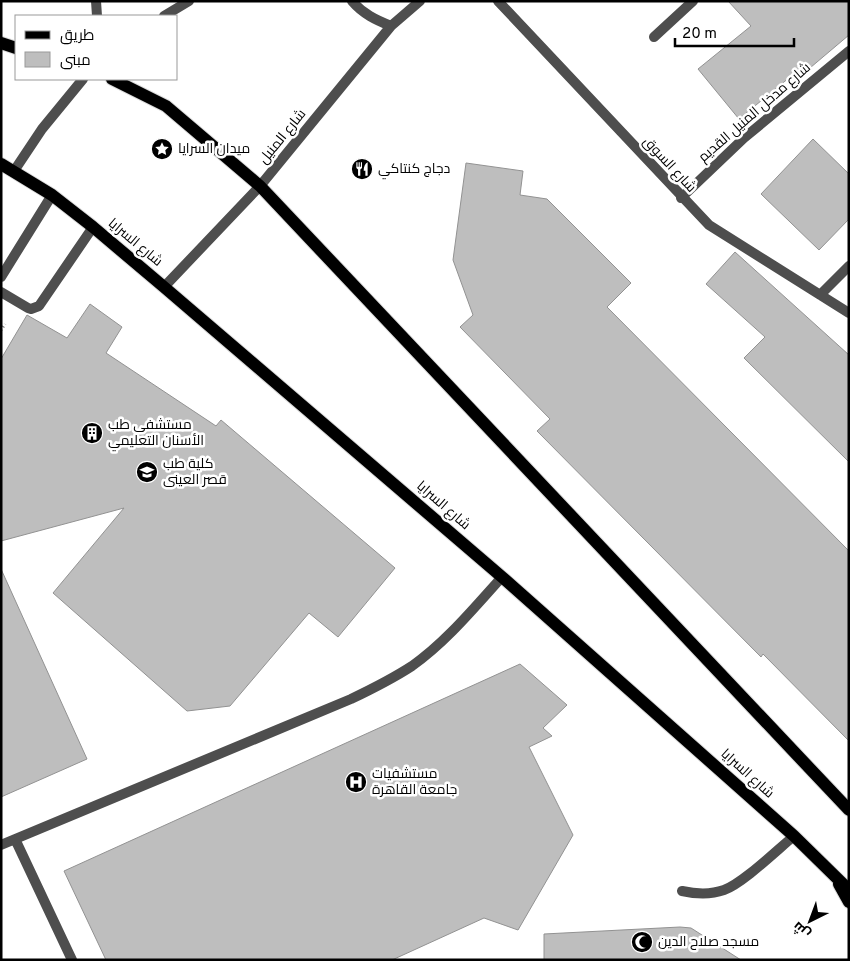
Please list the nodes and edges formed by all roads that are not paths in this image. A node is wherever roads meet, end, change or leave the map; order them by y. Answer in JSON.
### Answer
{"nodes":[{"id":1,"x":96,"y":1,"type":"edge"},
{"id":2,"x":189,"y":1,"type":"edge"},
{"id":3,"x":352,"y":1,"type":"edge"},
{"id":4,"x":420,"y":1,"type":"edge"},
{"id":5,"x":498,"y":1,"type":"edge"},
{"id":6,"x":693,"y":1,"type":"edge"},
{"id":7,"x":98,"y":15,"type":"edge"},
{"id":8,"x":166,"y":15,"type":"edge"},
{"id":9,"x":391,"y":26,"type":"junction"},
{"id":10,"x":654,"y":37,"type":"dead end"},
{"id":11,"x":1,"y":43,"type":"edge"},
{"id":12,"x":15,"y":48,"type":"edge"},
{"id":13,"x":849,"y":51,"type":"edge"},
{"id":14,"x":82,"y":80,"type":"edge"},
{"id":15,"x":114,"y":80,"type":"edge"},
{"id":16,"x":1,"y":164,"type":"edge"},
{"id":17,"x":14,"y":171,"type":"junction"},
{"id":18,"x":260,"y":186,"type":"junction"},
{"id":19,"x":52,"y":195,"type":"junction"},
{"id":20,"x":681,"y":198,"type":"junction"},
{"id":21,"x":93,"y":226,"type":"junction"},
{"id":22,"x":849,"y":266,"type":"edge"},
{"id":23,"x":1,"y":277,"type":"edge"},
{"id":24,"x":164,"y":286,"type":"junction"},
{"id":25,"x":1,"y":292,"type":"edge"},
{"id":26,"x":820,"y":295,"type":"junction"},
{"id":27,"x":849,"y":313,"type":"edge"},
{"id":28,"x":502,"y":577,"type":"junction"},
{"id":29,"x":849,"y":810,"type":"edge"},
{"id":30,"x":794,"y":836,"type":"junction"},
{"id":31,"x":15,"y":839,"type":"junction"},
{"id":32,"x":1,"y":845,"type":"edge"},
{"id":33,"x":836,"y":877,"type":"junction"},
{"id":34,"x":849,"y":890,"type":"edge"},
{"id":35,"x":682,"y":891,"type":"dead end"},
{"id":36,"x":849,"y":902,"type":"edge"},
{"id":37,"x":72,"y":960,"type":"edge"}],
"edges":[{"from":1,"to":7,"type":"street"},
{"from":2,"to":8,"type":"street"},
{"from":3,"to":9,"type":"street"},
{"from":4,"to":9,"type":"street","name":"شارع المنيل"},
{"from":5,"to":20,"type":"street","name":"شارع السوق"},
{"from":6,"to":10,"type":"street"},
{"from":9,"to":18,"type":"street","name":"شارع المنيل"},
{"from":11,"to":12,"type":"main road"},
{"from":13,"to":20,"type":"street","name":"شارع مدخل المنيل القديم"},
{"from":14,"to":17,"type":"street"},
{"from":15,"to":18,"type":"main road"},
{"from":16,"to":17,"type":"main road","name":"شارع السرايا"},
{"from":17,"to":19,"type":"main road","name":"شارع السرايا"},
{"from":18,"to":24,"type":"street","name":"شارع المنيل"},
{"from":18,"to":29,"type":"main road"},
{"from":19,"to":21,"type":"main road","name":"شارع السرايا"},
{"from":19,"to":23,"type":"street"},
{"from":20,"to":26,"type":"street","name":"شارع السوق"},
{"from":21,"to":24,"type":"main road","name":"شارع السرايا"},
{"from":21,"to":25,"type":"street"},
{"from":22,"to":26,"type":"street"},
{"from":24,"to":28,"type":"main road","name":"شارع السرايا"},
{"from":26,"to":27,"type":"street","name":"شارع السوق"},
{"from":28,"to":30,"type":"main road","name":"شارع السرايا"},
{"from":28,"to":31,"type":"street"},
{"from":30,"to":33,"type":"main road","name":"شارع السرايا"},
{"from":30,"to":35,"type":"street"},
{"from":31,"to":32,"type":"street"},
{"from":31,"to":37,"type":"street"},
{"from":33,"to":34,"type":"main road","name":"شارع السرايا"},
{"from":33,"to":36,"type":"main road"}]}
